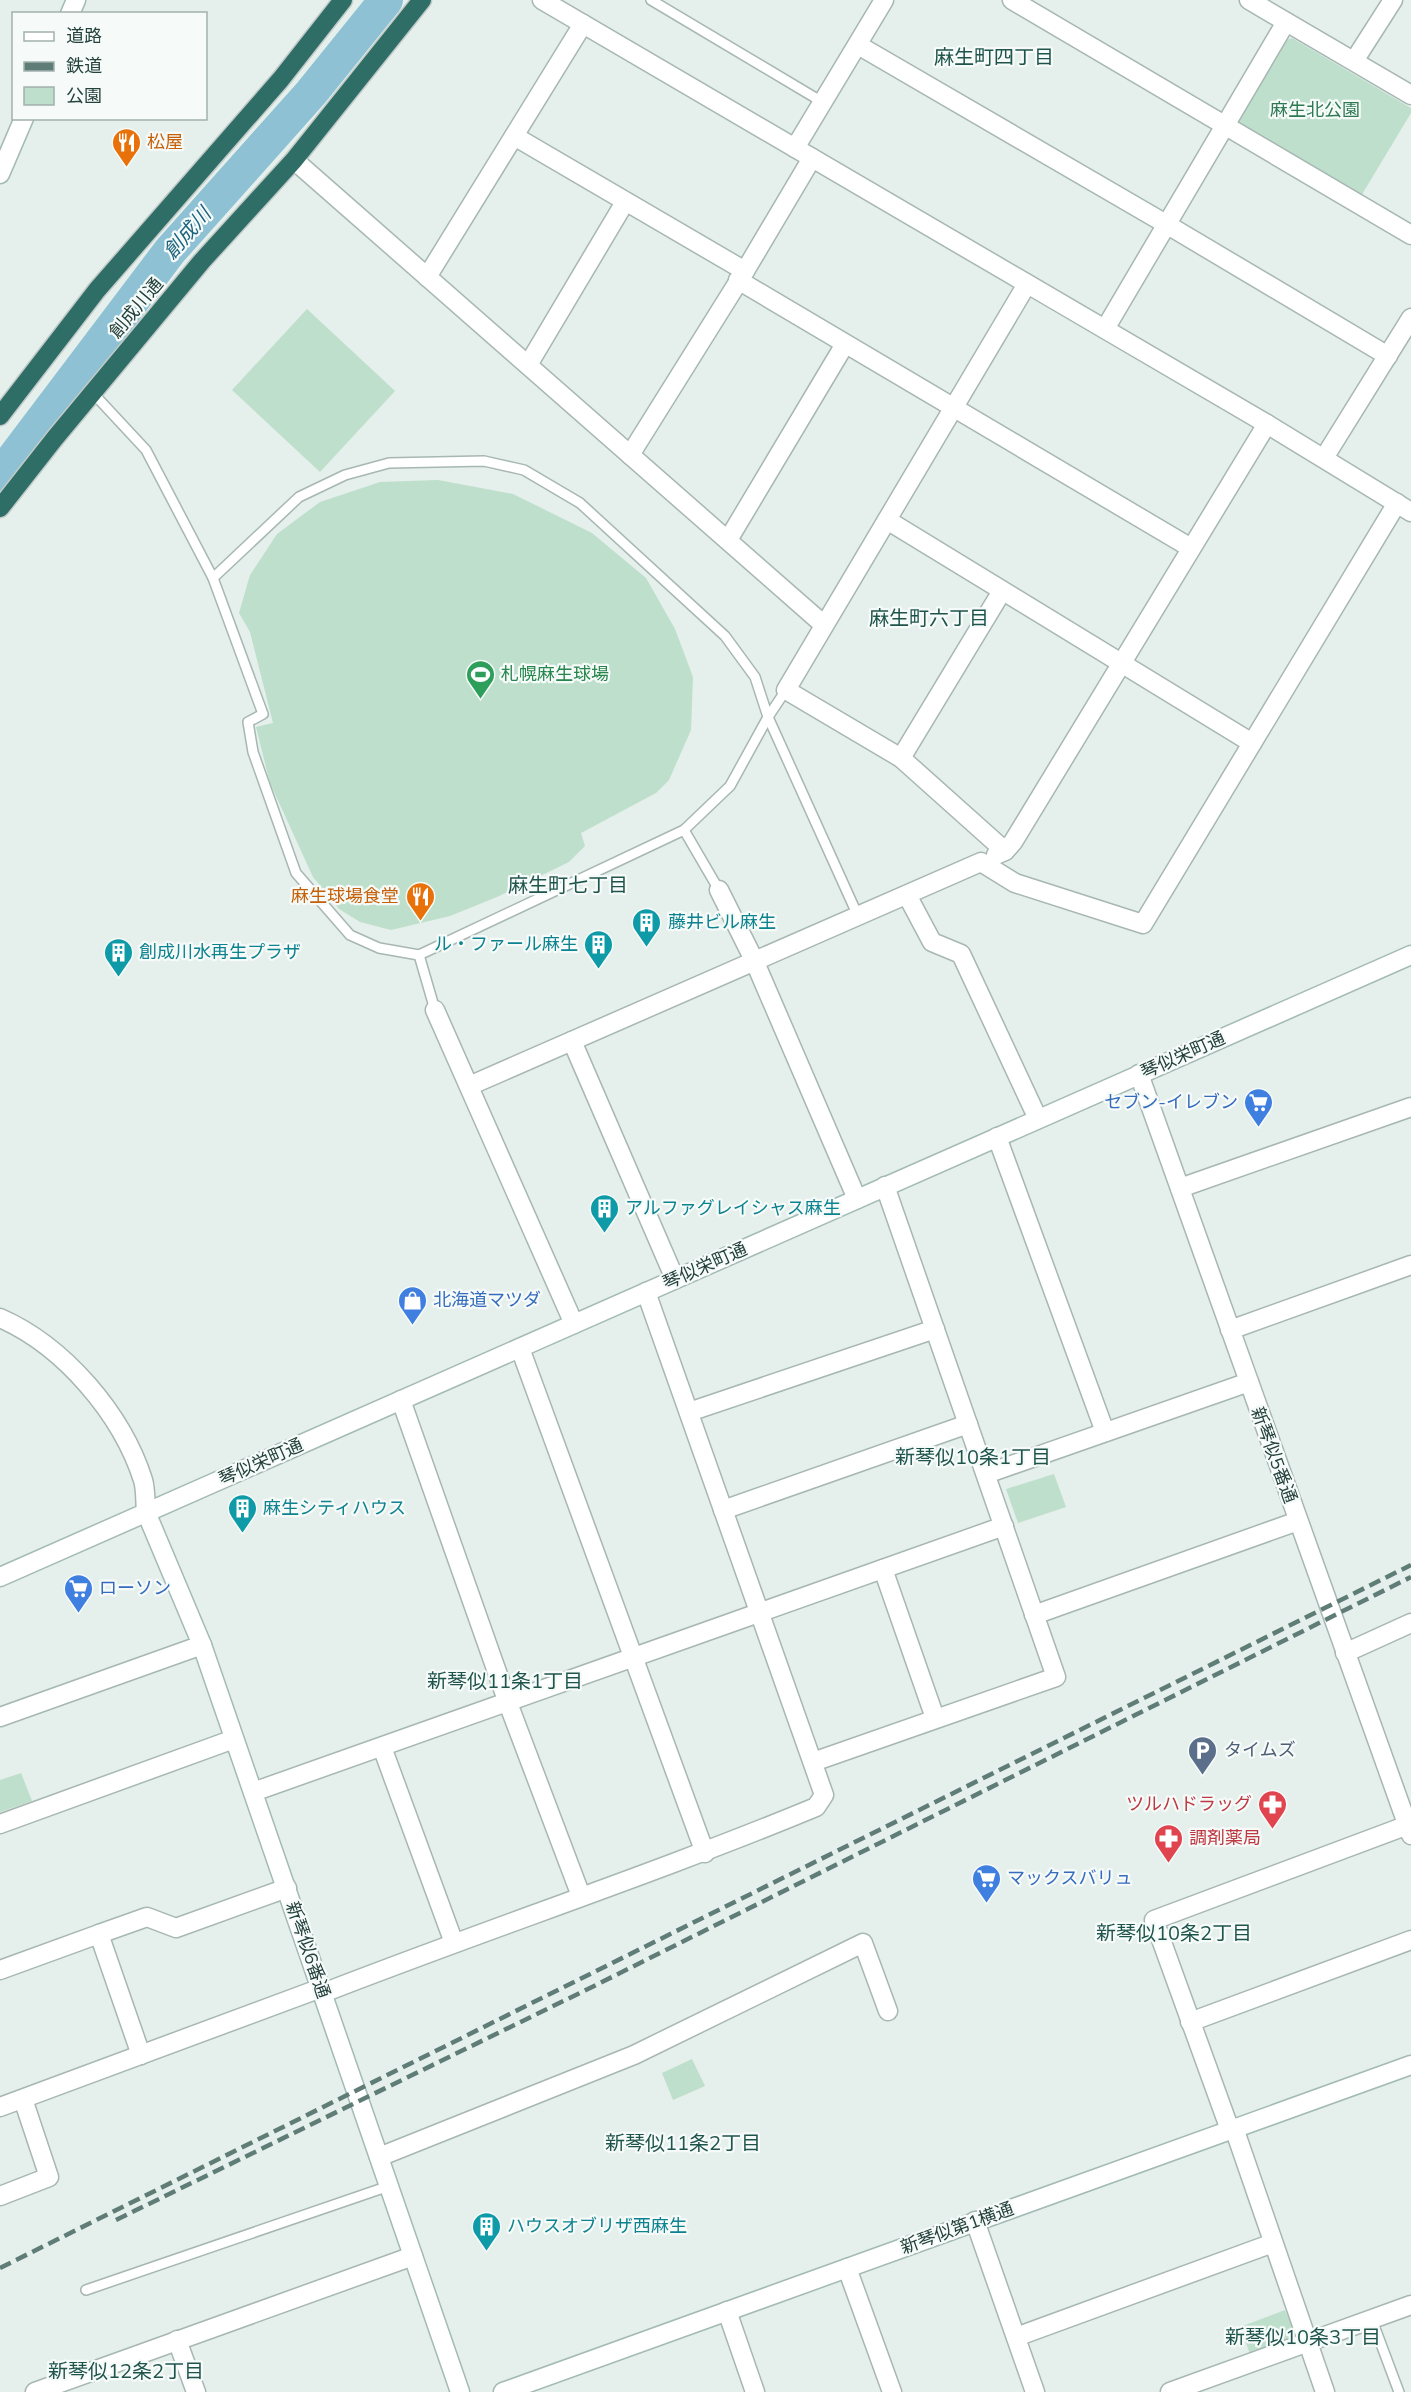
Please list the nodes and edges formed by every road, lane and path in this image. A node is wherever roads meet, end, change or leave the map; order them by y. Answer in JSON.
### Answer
{"nodes":[{"id":1,"x":343,"y":0,"type":"edge"},
{"id":2,"x":422,"y":0,"type":"edge"},
{"id":3,"x":542,"y":0,"type":"edge"},
{"id":4,"x":651,"y":0,"type":"edge"},
{"id":5,"x":884,"y":0,"type":"edge"},
{"id":6,"x":1012,"y":0,"type":"edge"},
{"id":7,"x":1249,"y":0,"type":"edge"},
{"id":8,"x":1393,"y":0,"type":"edge"},
{"id":9,"x":1286,"y":22,"type":"junction"},
{"id":10,"x":583,"y":24,"type":"junction"},
{"id":11,"x":858,"y":45,"type":"junction"},
{"id":12,"x":1354,"y":61,"type":"junction"},
{"id":13,"x":1411,"y":95,"type":"edge"},
{"id":14,"x":824,"y":103,"type":"junction"},
{"id":15,"x":23,"y":120,"type":"edge"},
{"id":16,"x":1224,"y":126,"type":"junction"},
{"id":17,"x":514,"y":135,"type":"junction"},
{"id":18,"x":795,"y":148,"type":"junction"},
{"id":19,"x":812,"y":158,"type":"junction"},
{"id":20,"x":294,"y":160,"type":"junction"},
{"id":21,"x":0,"y":174,"type":"edge"},
{"id":22,"x":625,"y":202,"type":"junction"},
{"id":23,"x":1166,"y":224,"type":"junction"},
{"id":24,"x":1411,"y":235,"type":"edge"},
{"id":25,"x":741,"y":276,"type":"junction"},
{"id":26,"x":427,"y":277,"type":"junction"},
{"id":27,"x":1027,"y":284,"type":"junction"},
{"id":28,"x":1411,"y":318,"type":"edge"},
{"id":29,"x":1105,"y":329,"type":"junction"},
{"id":30,"x":845,"y":344,"type":"junction"},
{"id":31,"x":1388,"y":356,"type":"junction"},
{"id":32,"x":528,"y":366,"type":"junction"},
{"id":33,"x":92,"y":392,"type":"junction"},
{"id":34,"x":954,"y":407,"type":"junction"},
{"id":35,"x":0,"y":416,"type":"edge"},
{"id":36,"x":1266,"y":424,"type":"junction"},
{"id":37,"x":630,"y":455,"type":"junction"},
{"id":38,"x":1324,"y":458,"type":"junction"},
{"id":39,"x":1404,"y":507,"type":"edge"},
{"id":40,"x":0,"y":508,"type":"edge"},
{"id":41,"x":887,"y":520,"type":"junction"},
{"id":42,"x":728,"y":540,"type":"junction"},
{"id":43,"x":1191,"y":548,"type":"junction"},
{"id":44,"x":213,"y":578,"type":"junction"},
{"id":45,"x":1002,"y":591,"type":"junction"},
{"id":46,"x":824,"y":625,"type":"junction"},
{"id":47,"x":1121,"y":663,"type":"junction"},
{"id":48,"x":786,"y":690,"type":"junction"},
{"id":49,"x":768,"y":717,"type":"junction"},
{"id":50,"x":1252,"y":743,"type":"junction"},
{"id":51,"x":901,"y":758,"type":"junction"},
{"id":52,"x":684,"y":830,"type":"junction"},
{"id":53,"x":1005,"y":851,"type":"junction"},
{"id":54,"x":981,"y":862,"type":"junction"},
{"id":55,"x":719,"y":890,"type":"joint"},
{"id":56,"x":907,"y":895,"type":"junction"},
{"id":57,"x":858,"y":916,"type":"junction"},
{"id":58,"x":419,"y":955,"type":"junction"},
{"id":59,"x":1411,"y":955,"type":"edge"},
{"id":60,"x":753,"y":960,"type":"junction"},
{"id":61,"x":435,"y":1010,"type":"joint"},
{"id":62,"x":572,"y":1041,"type":"junction"},
{"id":63,"x":1139,"y":1074,"type":"junction"},
{"id":64,"x":469,"y":1086,"type":"junction"},
{"id":65,"x":1411,"y":1107,"type":"edge"},
{"id":66,"x":1038,"y":1119,"type":"junction"},
{"id":67,"x":997,"y":1137,"type":"junction"},
{"id":68,"x":885,"y":1186,"type":"junction"},
{"id":69,"x":1180,"y":1188,"type":"junction"},
{"id":70,"x":857,"y":1199,"type":"junction"},
{"id":71,"x":1411,"y":1264,"type":"edge"},
{"id":72,"x":675,"y":1279,"type":"junction"},
{"id":73,"x":646,"y":1292,"type":"junction"},
{"id":74,"x":0,"y":1318,"type":"edge"},
{"id":75,"x":574,"y":1324,"type":"junction"},
{"id":76,"x":935,"y":1329,"type":"junction"},
{"id":77,"x":1230,"y":1330,"type":"junction"},
{"id":78,"x":520,"y":1348,"type":"junction"},
{"id":79,"x":1249,"y":1382,"type":"junction"},
{"id":80,"x":401,"y":1400,"type":"junction"},
{"id":81,"x":689,"y":1412,"type":"junction"},
{"id":82,"x":968,"y":1424,"type":"junction"},
{"id":83,"x":1105,"y":1432,"type":"junction"},
{"id":84,"x":986,"y":1474,"type":"junction"},
{"id":85,"x":723,"y":1510,"type":"junction"},
{"id":86,"x":146,"y":1512,"type":"junction"},
{"id":87,"x":1298,"y":1521,"type":"junction"},
{"id":88,"x":1004,"y":1526,"type":"junction"},
{"id":89,"x":883,"y":1569,"type":"junction"},
{"id":90,"x":0,"y":1577,"type":"edge"},
{"id":91,"x":759,"y":1612,"type":"junction"},
{"id":92,"x":1034,"y":1614,"type":"junction"},
{"id":93,"x":1411,"y":1623,"type":"edge"},
{"id":94,"x":202,"y":1645,"type":"junction"},
{"id":95,"x":1345,"y":1653,"type":"junction"},
{"id":96,"x":634,"y":1656,"type":"junction"},
{"id":97,"x":508,"y":1703,"type":"junction"},
{"id":98,"x":0,"y":1716,"type":"edge"},
{"id":99,"x":935,"y":1718,"type":"junction"},
{"id":100,"x":234,"y":1739,"type":"junction"},
{"id":101,"x":382,"y":1747,"type":"junction"},
{"id":102,"x":813,"y":1762,"type":"junction"},
{"id":103,"x":253,"y":1792,"type":"junction"},
{"id":104,"x":0,"y":1824,"type":"edge"},
{"id":105,"x":1409,"y":1830,"type":"edge"},
{"id":106,"x":705,"y":1853,"type":"junction"},
{"id":107,"x":287,"y":1888,"type":"junction"},
{"id":108,"x":581,"y":1896,"type":"junction"},
{"id":109,"x":99,"y":1934,"type":"junction"},
{"id":110,"x":1411,"y":1940,"type":"edge"},
{"id":111,"x":454,"y":1943,"type":"junction"},
{"id":112,"x":0,"y":1970,"type":"edge"},
{"id":113,"x":322,"y":1991,"type":"junction"},
{"id":114,"x":888,"y":2011,"type":"dead end"},
{"id":115,"x":1190,"y":2022,"type":"junction"},
{"id":116,"x":141,"y":2055,"type":"junction"},
{"id":117,"x":1411,"y":2065,"type":"edge"},
{"id":118,"x":23,"y":2098,"type":"junction"},
{"id":119,"x":0,"y":2107,"type":"edge"},
{"id":120,"x":1232,"y":2129,"type":"junction"},
{"id":121,"x":379,"y":2157,"type":"junction"},
{"id":122,"x":389,"y":2186,"type":"junction"},
{"id":123,"x":0,"y":2196,"type":"edge"},
{"id":124,"x":975,"y":2221,"type":"junction"},
{"id":125,"x":1273,"y":2243,"type":"junction"},
{"id":126,"x":413,"y":2256,"type":"junction"},
{"id":127,"x":847,"y":2268,"type":"junction"},
{"id":128,"x":86,"y":2290,"type":"dead end"},
{"id":129,"x":1411,"y":2305,"type":"edge"},
{"id":130,"x":727,"y":2311,"type":"junction"},
{"id":131,"x":1372,"y":2320,"type":"junction"},
{"id":132,"x":1016,"y":2337,"type":"junction"},
{"id":133,"x":177,"y":2340,"type":"junction"},
{"id":134,"x":1308,"y":2343,"type":"junction"},
{"id":135,"x":35,"y":2392,"type":"edge"},
{"id":136,"x":196,"y":2392,"type":"edge"},
{"id":137,"x":460,"y":2392,"type":"edge"},
{"id":138,"x":503,"y":2392,"type":"edge"},
{"id":139,"x":755,"y":2392,"type":"edge"},
{"id":140,"x":892,"y":2392,"type":"edge"},
{"id":141,"x":1035,"y":2392,"type":"edge"},
{"id":142,"x":1170,"y":2392,"type":"edge"},
{"id":143,"x":1325,"y":2392,"type":"edge"},
{"id":144,"x":1399,"y":2392,"type":"edge"}],
"edges":[{"from":1,"to":35,"type":"highway"},
{"from":2,"to":20,"type":"highway","name":"創成川通"},
{"from":3,"to":10,"type":"street"},
{"from":4,"to":14,"type":"lane"},
{"from":5,"to":11,"type":"street"},
{"from":6,"to":16,"type":"street"},
{"from":7,"to":9,"type":"street"},
{"from":8,"to":12,"type":"street"},
{"from":9,"to":12,"type":"street"},
{"from":9,"to":16,"type":"street"},
{"from":10,"to":17,"type":"street"},
{"from":10,"to":18,"type":"street"},
{"from":11,"to":14,"type":"street"},
{"from":11,"to":23,"type":"street"},
{"from":12,"to":13,"type":"street"},
{"from":14,"to":18,"type":"street"},
{"from":15,"to":21,"type":"street"},
{"from":16,"to":23,"type":"street"},
{"from":16,"to":24,"type":"street"},
{"from":17,"to":22,"type":"street"},
{"from":17,"to":26,"type":"street"},
{"from":18,"to":19,"type":"street"},
{"from":19,"to":25,"type":"street"},
{"from":19,"to":27,"type":"street"},
{"from":20,"to":26,"type":"street"},
{"from":20,"to":33,"type":"highway","name":"創成川通"},
{"from":22,"to":25,"type":"street"},
{"from":22,"to":32,"type":"street"},
{"from":23,"to":29,"type":"street"},
{"from":23,"to":31,"type":"street"},
{"from":25,"to":30,"type":"street"},
{"from":25,"to":37,"type":"street"},
{"from":26,"to":32,"type":"street"},
{"from":27,"to":29,"type":"street"},
{"from":27,"to":34,"type":"street"},
{"from":28,"to":31,"type":"street"},
{"from":29,"to":36,"type":"street"},
{"from":30,"to":34,"type":"street"},
{"from":30,"to":42,"type":"street"},
{"from":31,"to":38,"type":"street"},
{"from":32,"to":37,"type":"street"},
{"from":33,"to":40,"type":"highway","name":"創成川通"},
{"from":33,"to":44,"type":"lane"},
{"from":34,"to":41,"type":"street"},
{"from":34,"to":43,"type":"street"},
{"from":36,"to":38,"type":"street"},
{"from":36,"to":43,"type":"street"},
{"from":37,"to":42,"type":"street"},
{"from":38,"to":39,"type":"street"},
{"from":39,"to":50,"type":"street"},
{"from":41,"to":45,"type":"street"},
{"from":41,"to":46,"type":"street"},
{"from":42,"to":46,"type":"street"},
{"from":43,"to":47,"type":"street"},
{"from":44,"to":49,"type":"lane"},
{"from":44,"to":58,"type":"lane"},
{"from":45,"to":47,"type":"street"},
{"from":45,"to":51,"type":"street"},
{"from":46,"to":48,"type":"street"},
{"from":47,"to":50,"type":"street"},
{"from":47,"to":53,"type":"street"},
{"from":48,"to":49,"type":"lane"},
{"from":48,"to":51,"type":"street"},
{"from":49,"to":52,"type":"lane"},
{"from":49,"to":57,"type":"lane"},
{"from":50,"to":54,"type":"street"},
{"from":51,"to":53,"type":"street"},
{"from":52,"to":55,"type":"lane"},
{"from":52,"to":58,"type":"lane"},
{"from":53,"to":54,"type":"street"},
{"from":54,"to":56,"type":"street"},
{"from":55,"to":60,"type":"street"},
{"from":56,"to":57,"type":"street"},
{"from":56,"to":66,"type":"street"},
{"from":57,"to":60,"type":"street"},
{"from":58,"to":61,"type":"lane"},
{"from":59,"to":63,"type":"street","name":"琴似栄町通"},
{"from":60,"to":62,"type":"street"},
{"from":60,"to":70,"type":"street"},
{"from":61,"to":64,"type":"street"},
{"from":62,"to":64,"type":"street"},
{"from":62,"to":72,"type":"street"},
{"from":63,"to":66,"type":"street","name":"琴似栄町通"},
{"from":63,"to":69,"type":"street","name":"新琴似5番通"},
{"from":64,"to":75,"type":"street"},
{"from":65,"to":69,"type":"street"},
{"from":66,"to":67,"type":"street","name":"琴似栄町通"},
{"from":67,"to":68,"type":"street","name":"琴似栄町通"},
{"from":67,"to":83,"type":"street"},
{"from":68,"to":70,"type":"street","name":"琴似栄町通"},
{"from":68,"to":76,"type":"street"},
{"from":69,"to":77,"type":"street","name":"新琴似5番通"},
{"from":70,"to":72,"type":"street","name":"琴似栄町通"},
{"from":71,"to":77,"type":"street"},
{"from":72,"to":73,"type":"street","name":"琴似栄町通"},
{"from":73,"to":75,"type":"street","name":"琴似栄町通"},
{"from":73,"to":81,"type":"street"},
{"from":74,"to":86,"type":"street","name":"新琴似6番通"},
{"from":75,"to":78,"type":"street","name":"琴似栄町通"},
{"from":76,"to":81,"type":"street"},
{"from":76,"to":82,"type":"street"},
{"from":77,"to":79,"type":"street","name":"新琴似5番通"},
{"from":78,"to":80,"type":"street","name":"琴似栄町通"},
{"from":78,"to":96,"type":"street"},
{"from":79,"to":83,"type":"street"},
{"from":79,"to":87,"type":"street","name":"新琴似5番通"},
{"from":80,"to":86,"type":"street","name":"琴似栄町通"},
{"from":80,"to":97,"type":"street"},
{"from":81,"to":85,"type":"street"},
{"from":82,"to":84,"type":"street"},
{"from":82,"to":85,"type":"street"},
{"from":83,"to":84,"type":"street"},
{"from":84,"to":88,"type":"street"},
{"from":85,"to":91,"type":"street"},
{"from":86,"to":90,"type":"street","name":"琴似栄町通"},
{"from":86,"to":94,"type":"street","name":"新琴似6番通"},
{"from":87,"to":92,"type":"street"},
{"from":87,"to":95,"type":"street","name":"新琴似5番通"},
{"from":88,"to":89,"type":"street"},
{"from":88,"to":92,"type":"street"},
{"from":89,"to":91,"type":"street"},
{"from":89,"to":99,"type":"street"},
{"from":91,"to":96,"type":"street"},
{"from":91,"to":102,"type":"street"},
{"from":92,"to":99,"type":"street"},
{"from":93,"to":95,"type":"street"},
{"from":94,"to":98,"type":"street"},
{"from":94,"to":100,"type":"street","name":"新琴似6番通"},
{"from":95,"to":105,"type":"street","name":"新琴似5番通"},
{"from":96,"to":97,"type":"street"},
{"from":96,"to":106,"type":"street"},
{"from":97,"to":101,"type":"street"},
{"from":97,"to":108,"type":"street"},
{"from":99,"to":102,"type":"street"},
{"from":100,"to":103,"type":"street","name":"新琴似6番通"},
{"from":100,"to":104,"type":"street"},
{"from":101,"to":103,"type":"street"},
{"from":101,"to":111,"type":"street"},
{"from":102,"to":106,"type":"street"},
{"from":103,"to":107,"type":"street","name":"新琴似6番通"},
{"from":105,"to":115,"type":"street"},
{"from":106,"to":108,"type":"street"},
{"from":107,"to":109,"type":"street"},
{"from":107,"to":113,"type":"street","name":"新琴似6番通"},
{"from":108,"to":111,"type":"street"},
{"from":109,"to":112,"type":"street"},
{"from":109,"to":116,"type":"street"},
{"from":110,"to":115,"type":"street"},
{"from":111,"to":113,"type":"street"},
{"from":113,"to":116,"type":"street"},
{"from":113,"to":121,"type":"street","name":"新琴似6番通"},
{"from":114,"to":121,"type":"street"},
{"from":115,"to":120,"type":"street"},
{"from":116,"to":118,"type":"street"},
{"from":117,"to":120,"type":"street","name":"新琴似第1横通"},
{"from":118,"to":119,"type":"street"},
{"from":118,"to":123,"type":"street"},
{"from":120,"to":124,"type":"street","name":"新琴似第1横通"},
{"from":120,"to":125,"type":"street"},
{"from":121,"to":122,"type":"street","name":"新琴似6番通"},
{"from":122,"to":126,"type":"street","name":"新琴似6番通"},
{"from":122,"to":128,"type":"lane"},
{"from":124,"to":127,"type":"street","name":"新琴似第1横通"},
{"from":124,"to":132,"type":"street"},
{"from":125,"to":132,"type":"street"},
{"from":125,"to":134,"type":"street"},
{"from":126,"to":133,"type":"street"},
{"from":126,"to":137,"type":"street","name":"新琴似6番通"},
{"from":127,"to":130,"type":"street","name":"新琴似第1横通"},
{"from":127,"to":140,"type":"street"},
{"from":129,"to":131,"type":"street"},
{"from":130,"to":138,"type":"street","name":"新琴似第1横通"},
{"from":130,"to":139,"type":"street"},
{"from":131,"to":134,"type":"street"},
{"from":131,"to":144,"type":"lane"},
{"from":132,"to":141,"type":"street"},
{"from":133,"to":135,"type":"street"},
{"from":133,"to":136,"type":"street"},
{"from":134,"to":142,"type":"street"},
{"from":134,"to":143,"type":"street"}]}
